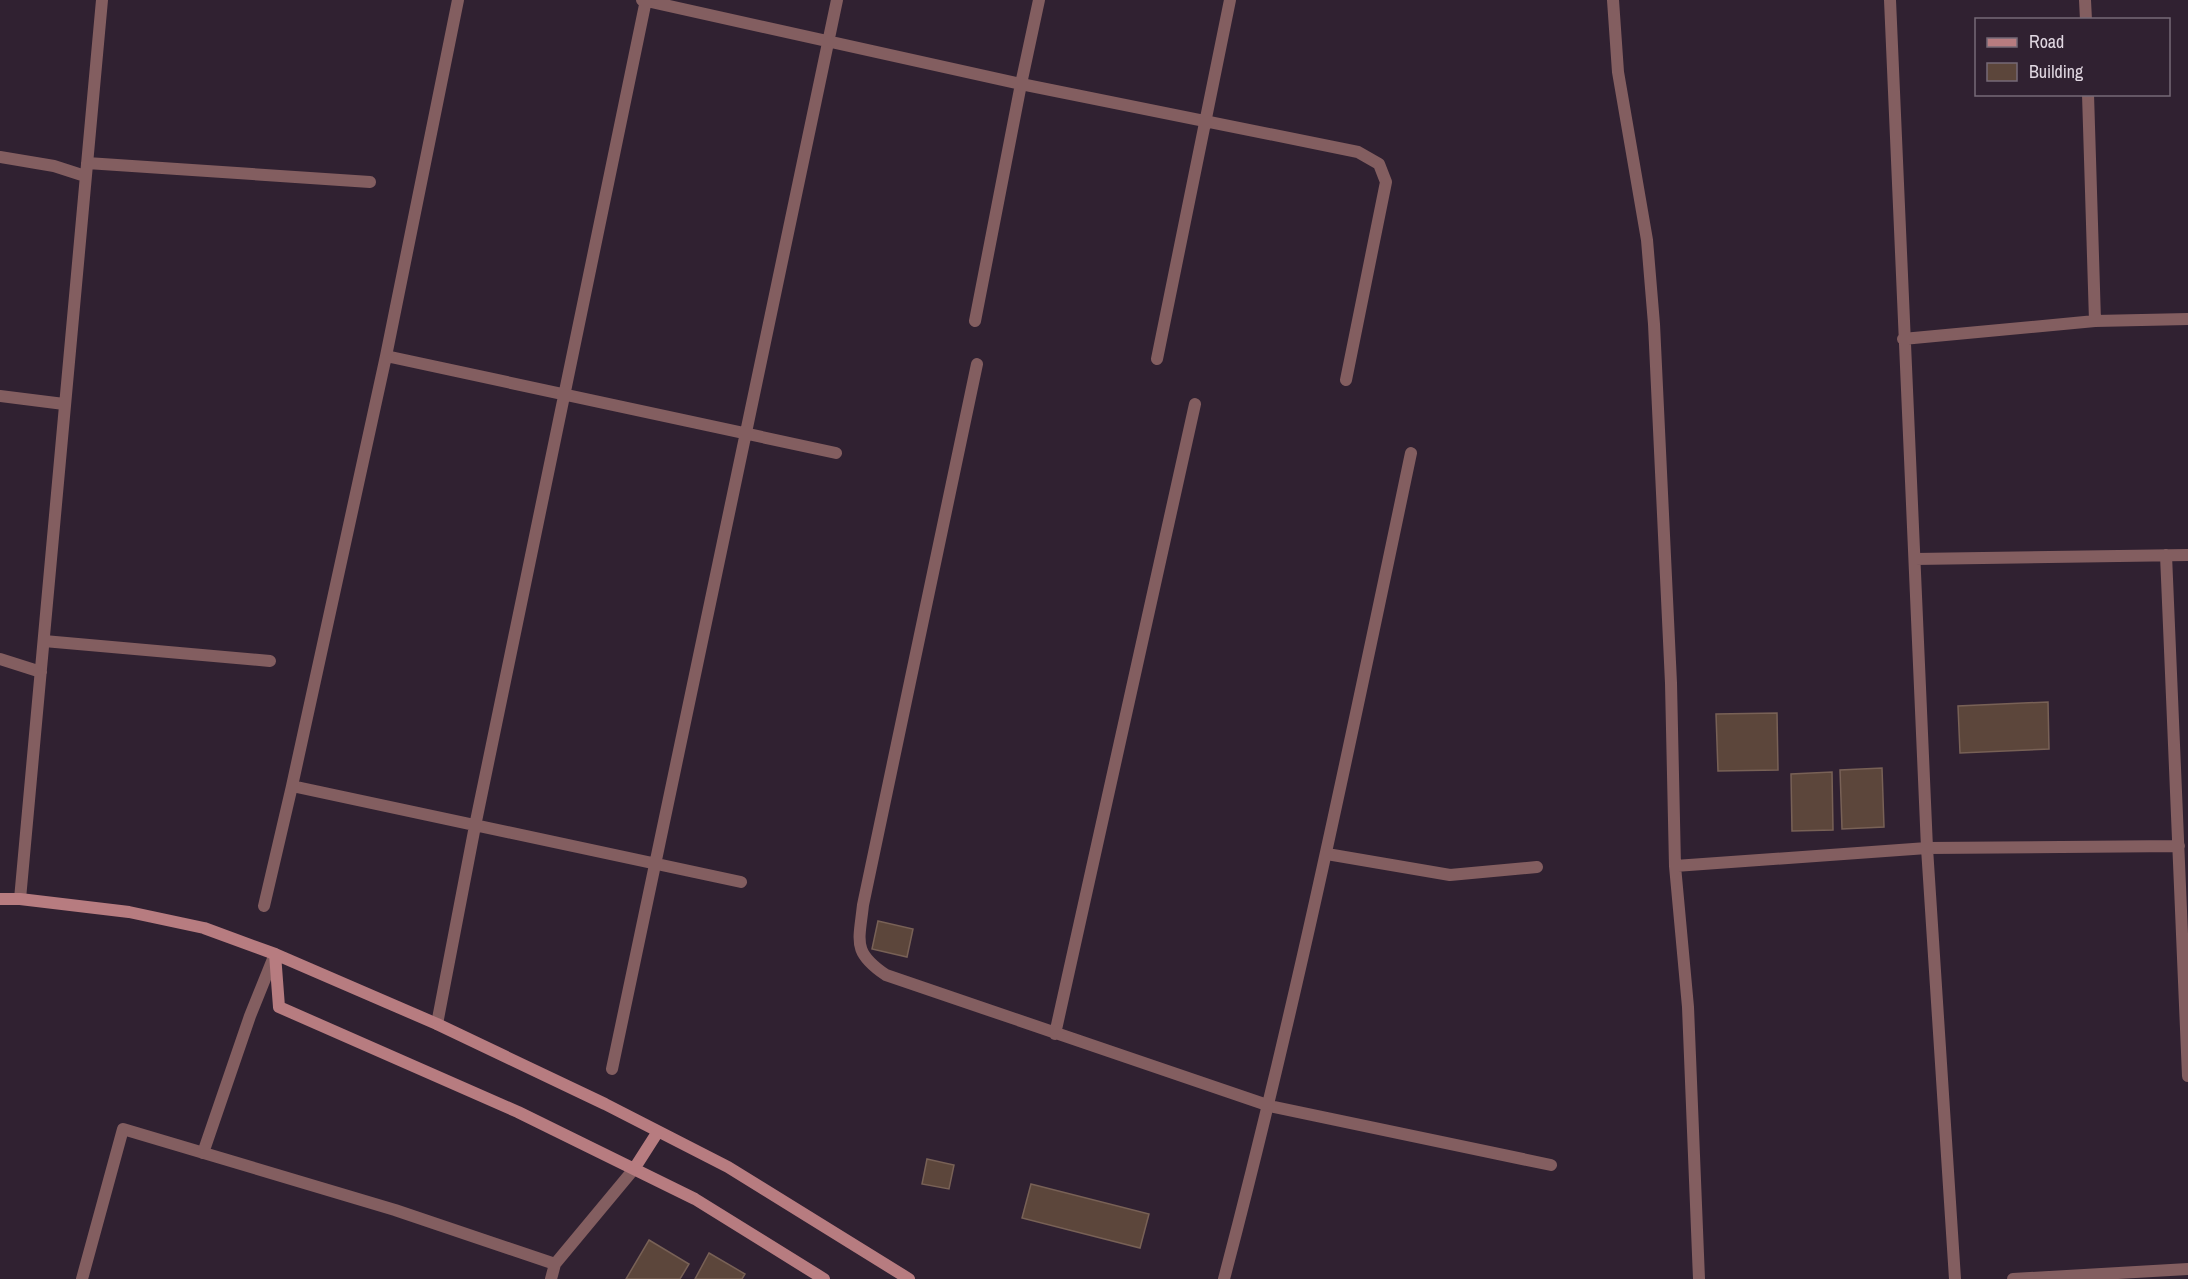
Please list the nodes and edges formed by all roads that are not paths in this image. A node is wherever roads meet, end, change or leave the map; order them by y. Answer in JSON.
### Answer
{"nodes":[{"id":1,"x":102,"y":0,"type":"edge"},
{"id":2,"x":458,"y":0,"type":"edge"},
{"id":3,"x":645,"y":0,"type":"edge"},
{"id":4,"x":837,"y":0,"type":"edge"},
{"id":5,"x":1039,"y":0,"type":"edge"},
{"id":6,"x":1230,"y":0,"type":"edge"},
{"id":7,"x":1613,"y":0,"type":"edge"},
{"id":8,"x":1890,"y":0,"type":"edge"},
{"id":9,"x":2085,"y":0,"type":"edge"},
{"id":10,"x":2086,"y":18,"type":"edge"},
{"id":11,"x":829,"y":39,"type":"junction"},
{"id":12,"x":1021,"y":84,"type":"junction"},
{"id":13,"x":2088,"y":96,"type":"edge"},
{"id":14,"x":1205,"y":121,"type":"junction"},
{"id":15,"x":0,"y":158,"type":"edge"},
{"id":16,"x":87,"y":163,"type":"junction"},
{"id":17,"x":85,"y":176,"type":"junction"},
{"id":18,"x":370,"y":182,"type":"dead end"},
{"id":19,"x":2188,"y":319,"type":"edge"},
{"id":20,"x":975,"y":321,"type":"dead end"},
{"id":21,"x":2095,"y":321,"type":"junction"},
{"id":22,"x":1903,"y":339,"type":"junction"},
{"id":23,"x":386,"y":356,"type":"junction"},
{"id":24,"x":1157,"y":359,"type":"dead end"},
{"id":25,"x":977,"y":364,"type":"dead end"},
{"id":26,"x":1346,"y":380,"type":"dead end"},
{"id":27,"x":566,"y":394,"type":"junction"},
{"id":28,"x":0,"y":396,"type":"edge"},
{"id":29,"x":64,"y":404,"type":"junction"},
{"id":30,"x":1195,"y":404,"type":"dead end"},
{"id":31,"x":746,"y":434,"type":"junction"},
{"id":32,"x":836,"y":453,"type":"dead end"},
{"id":33,"x":1411,"y":453,"type":"dead end"},
{"id":34,"x":2166,"y":555,"type":"junction"},
{"id":35,"x":2188,"y":555,"type":"edge"},
{"id":36,"x":1915,"y":559,"type":"junction"},
{"id":37,"x":44,"y":641,"type":"junction"},
{"id":38,"x":0,"y":659,"type":"edge"},
{"id":39,"x":270,"y":661,"type":"dead end"},
{"id":40,"x":41,"y":672,"type":"junction"},
{"id":41,"x":292,"y":786,"type":"junction"},
{"id":42,"x":475,"y":826,"type":"junction"},
{"id":43,"x":2179,"y":846,"type":"junction"},
{"id":44,"x":1927,"y":848,"type":"junction"},
{"id":45,"x":1327,"y":854,"type":"junction"},
{"id":46,"x":656,"y":863,"type":"junction"},
{"id":47,"x":1675,"y":866,"type":"junction"},
{"id":48,"x":1537,"y":867,"type":"dead end"},
{"id":49,"x":741,"y":882,"type":"dead end"},
{"id":50,"x":20,"y":899,"type":"junction"},
{"id":51,"x":0,"y":900,"type":"edge"},
{"id":52,"x":264,"y":906,"type":"dead end"},
{"id":53,"x":275,"y":954,"type":"junction"},
{"id":54,"x":437,"y":1024,"type":"junction"},
{"id":55,"x":1055,"y":1034,"type":"junction"},
{"id":56,"x":2187,"y":1038,"type":"edge"},
{"id":57,"x":612,"y":1069,"type":"dead end"},
{"id":58,"x":2188,"y":1076,"type":"edge"},
{"id":59,"x":1270,"y":1106,"type":"junction"},
{"id":60,"x":657,"y":1132,"type":"junction"},
{"id":61,"x":203,"y":1153,"type":"junction"},
{"id":62,"x":1551,"y":1165,"type":"dead end"},
{"id":63,"x":634,"y":1169,"type":"junction"},
{"id":64,"x":555,"y":1264,"type":"junction"},
{"id":65,"x":2188,"y":1269,"type":"edge"},
{"id":66,"x":82,"y":1279,"type":"edge"},
{"id":67,"x":551,"y":1279,"type":"edge"},
{"id":68,"x":824,"y":1279,"type":"edge"},
{"id":69,"x":909,"y":1279,"type":"edge"},
{"id":70,"x":1224,"y":1279,"type":"edge"},
{"id":71,"x":1699,"y":1279,"type":"edge"},
{"id":72,"x":1955,"y":1279,"type":"edge"},
{"id":73,"x":2013,"y":1279,"type":"edge"}],
"edges":[{"from":1,"to":16,"type":"street"},
{"from":2,"to":23,"type":"street"},
{"from":3,"to":11,"type":"street"},
{"from":3,"to":27,"type":"street"},
{"from":4,"to":11,"type":"street"},
{"from":5,"to":12,"type":"street"},
{"from":6,"to":14,"type":"street"},
{"from":7,"to":47,"type":"street"},
{"from":8,"to":22,"type":"street"},
{"from":9,"to":10,"type":"street"},
{"from":11,"to":12,"type":"street"},
{"from":11,"to":31,"type":"street"},
{"from":12,"to":14,"type":"street"},
{"from":12,"to":20,"type":"street"},
{"from":13,"to":21,"type":"street"},
{"from":14,"to":24,"type":"street"},
{"from":14,"to":26,"type":"street"},
{"from":15,"to":17,"type":"street"},
{"from":16,"to":17,"type":"street"},
{"from":16,"to":18,"type":"street"},
{"from":17,"to":29,"type":"street"},
{"from":19,"to":21,"type":"street"},
{"from":21,"to":22,"type":"street"},
{"from":22,"to":36,"type":"street"},
{"from":23,"to":27,"type":"street"},
{"from":23,"to":41,"type":"street"},
{"from":25,"to":55,"type":"street"},
{"from":27,"to":31,"type":"street"},
{"from":27,"to":42,"type":"street"},
{"from":28,"to":29,"type":"street"},
{"from":29,"to":37,"type":"street"},
{"from":30,"to":55,"type":"street"},
{"from":31,"to":32,"type":"street"},
{"from":31,"to":46,"type":"street"},
{"from":33,"to":45,"type":"street"},
{"from":34,"to":35,"type":"street"},
{"from":34,"to":36,"type":"street"},
{"from":34,"to":43,"type":"street"},
{"from":36,"to":44,"type":"street"},
{"from":37,"to":39,"type":"street"},
{"from":37,"to":40,"type":"street"},
{"from":38,"to":40,"type":"street"},
{"from":40,"to":50,"type":"street"},
{"from":41,"to":42,"type":"street"},
{"from":41,"to":52,"type":"street"},
{"from":42,"to":46,"type":"street"},
{"from":42,"to":54,"type":"street"},
{"from":43,"to":44,"type":"street"},
{"from":43,"to":56,"type":"street"},
{"from":44,"to":47,"type":"street"},
{"from":44,"to":72,"type":"street"},
{"from":45,"to":48,"type":"street"},
{"from":45,"to":59,"type":"street"},
{"from":46,"to":49,"type":"street"},
{"from":46,"to":57,"type":"street"},
{"from":47,"to":71,"type":"street"},
{"from":50,"to":51,"type":"street"},
{"from":50,"to":53,"type":"street"},
{"from":53,"to":54,"type":"street"},
{"from":53,"to":61,"type":"street"},
{"from":53,"to":63,"type":"street"},
{"from":54,"to":60,"type":"street"},
{"from":55,"to":59,"type":"street"},
{"from":56,"to":58,"type":"street"},
{"from":59,"to":62,"type":"street"},
{"from":59,"to":70,"type":"street"},
{"from":60,"to":63,"type":"street"},
{"from":60,"to":69,"type":"street"},
{"from":61,"to":64,"type":"street"},
{"from":61,"to":66,"type":"street"},
{"from":63,"to":64,"type":"street"},
{"from":63,"to":68,"type":"street"},
{"from":64,"to":67,"type":"street"},
{"from":65,"to":73,"type":"street"}]}
